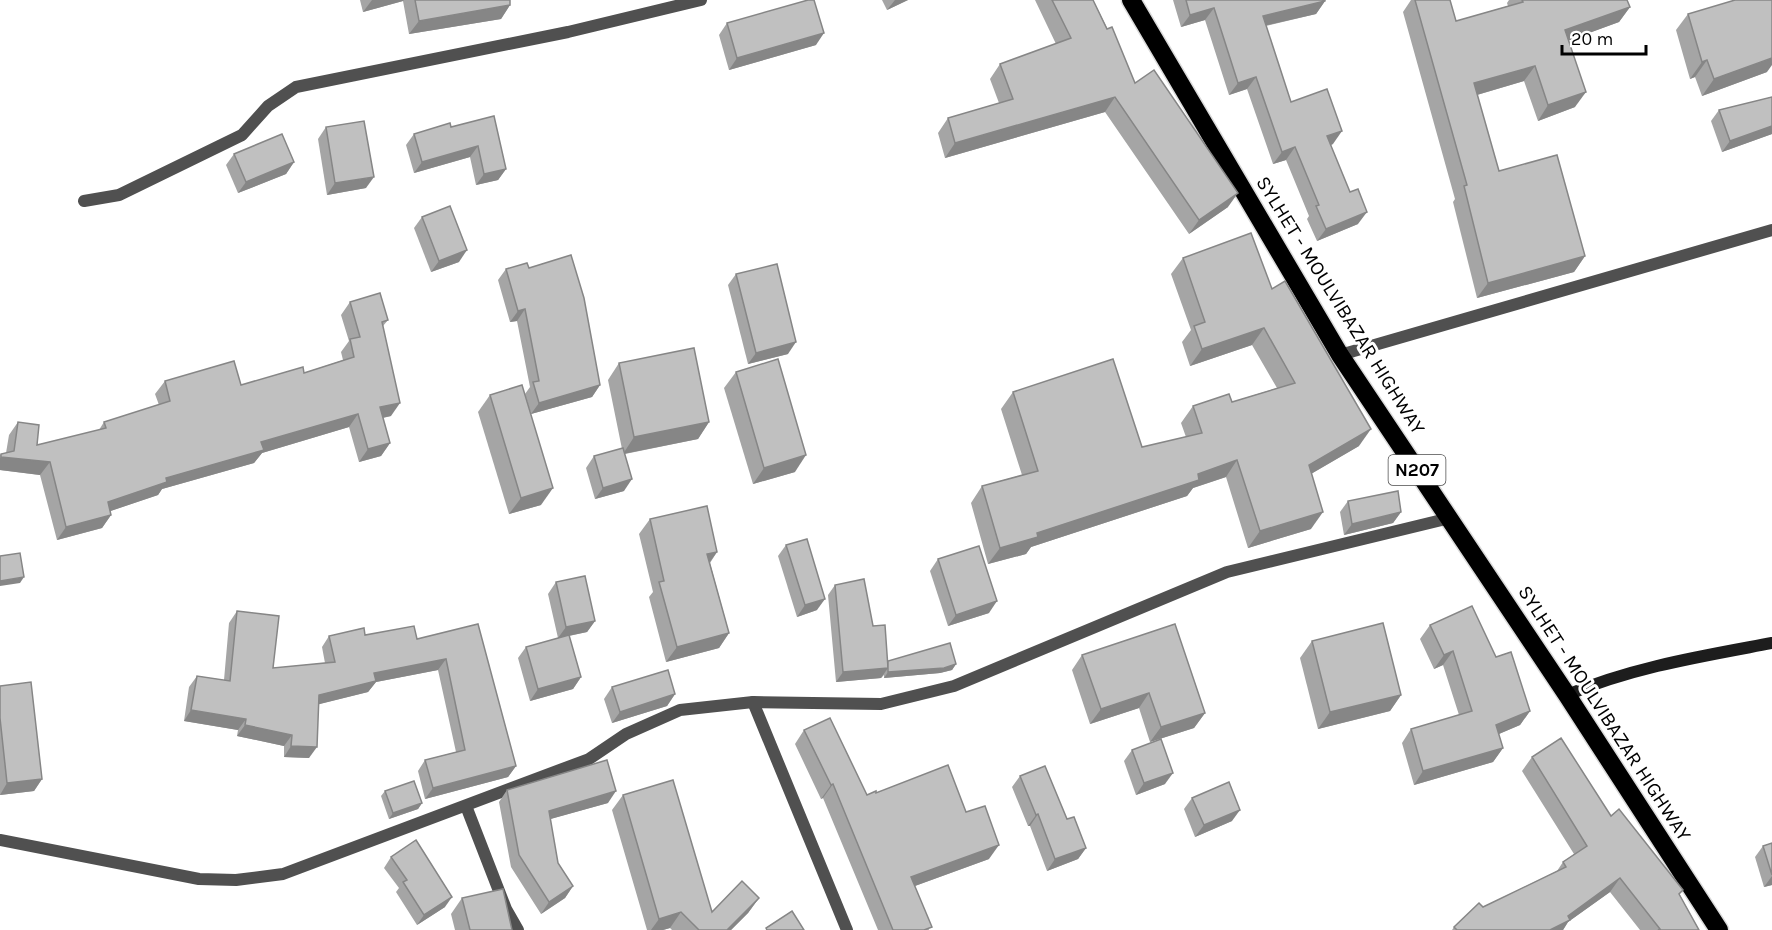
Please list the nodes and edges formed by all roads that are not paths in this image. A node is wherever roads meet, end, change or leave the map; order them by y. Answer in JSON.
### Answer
{"nodes":[{"id":1,"x":701,"y":0,"type":"edge"},
{"id":2,"x":1131,"y":0,"type":"edge"},
{"id":3,"x":84,"y":201,"type":"dead end"},
{"id":4,"x":1772,"y":230,"type":"edge"},
{"id":5,"x":1340,"y":355,"type":"junction"},
{"id":6,"x":1450,"y":518,"type":"junction"},
{"id":7,"x":1772,"y":643,"type":"edge"},
{"id":8,"x":1567,"y":695,"type":"junction"},
{"id":9,"x":753,"y":702,"type":"junction"},
{"id":10,"x":466,"y":806,"type":"junction"},
{"id":11,"x":0,"y":840,"type":"edge"},
{"id":12,"x":518,"y":930,"type":"edge"},
{"id":13,"x":847,"y":930,"type":"edge"},
{"id":14,"x":1719,"y":930,"type":"edge"}],
"edges":[{"from":1,"to":3,"type":"street"},
{"from":2,"to":5,"type":"highway","name":"SYLHET - MOULVIBAZAR HIGHWAY","number":"N207"},
{"from":4,"to":5,"type":"street"},
{"from":5,"to":6,"type":"highway","name":"SYLHET - MOULVIBAZAR HIGHWAY","number":"N207"},
{"from":6,"to":8,"type":"highway","name":"SYLHET - MOULVIBAZAR HIGHWAY","number":"N207"},
{"from":6,"to":9,"type":"street"},
{"from":7,"to":8,"type":"street"},
{"from":8,"to":14,"type":"highway","name":"SYLHET - MOULVIBAZAR HIGHWAY","number":"N207"},
{"from":9,"to":10,"type":"street"},
{"from":9,"to":13,"type":"street"},
{"from":10,"to":11,"type":"street"},
{"from":10,"to":12,"type":"street"}]}
